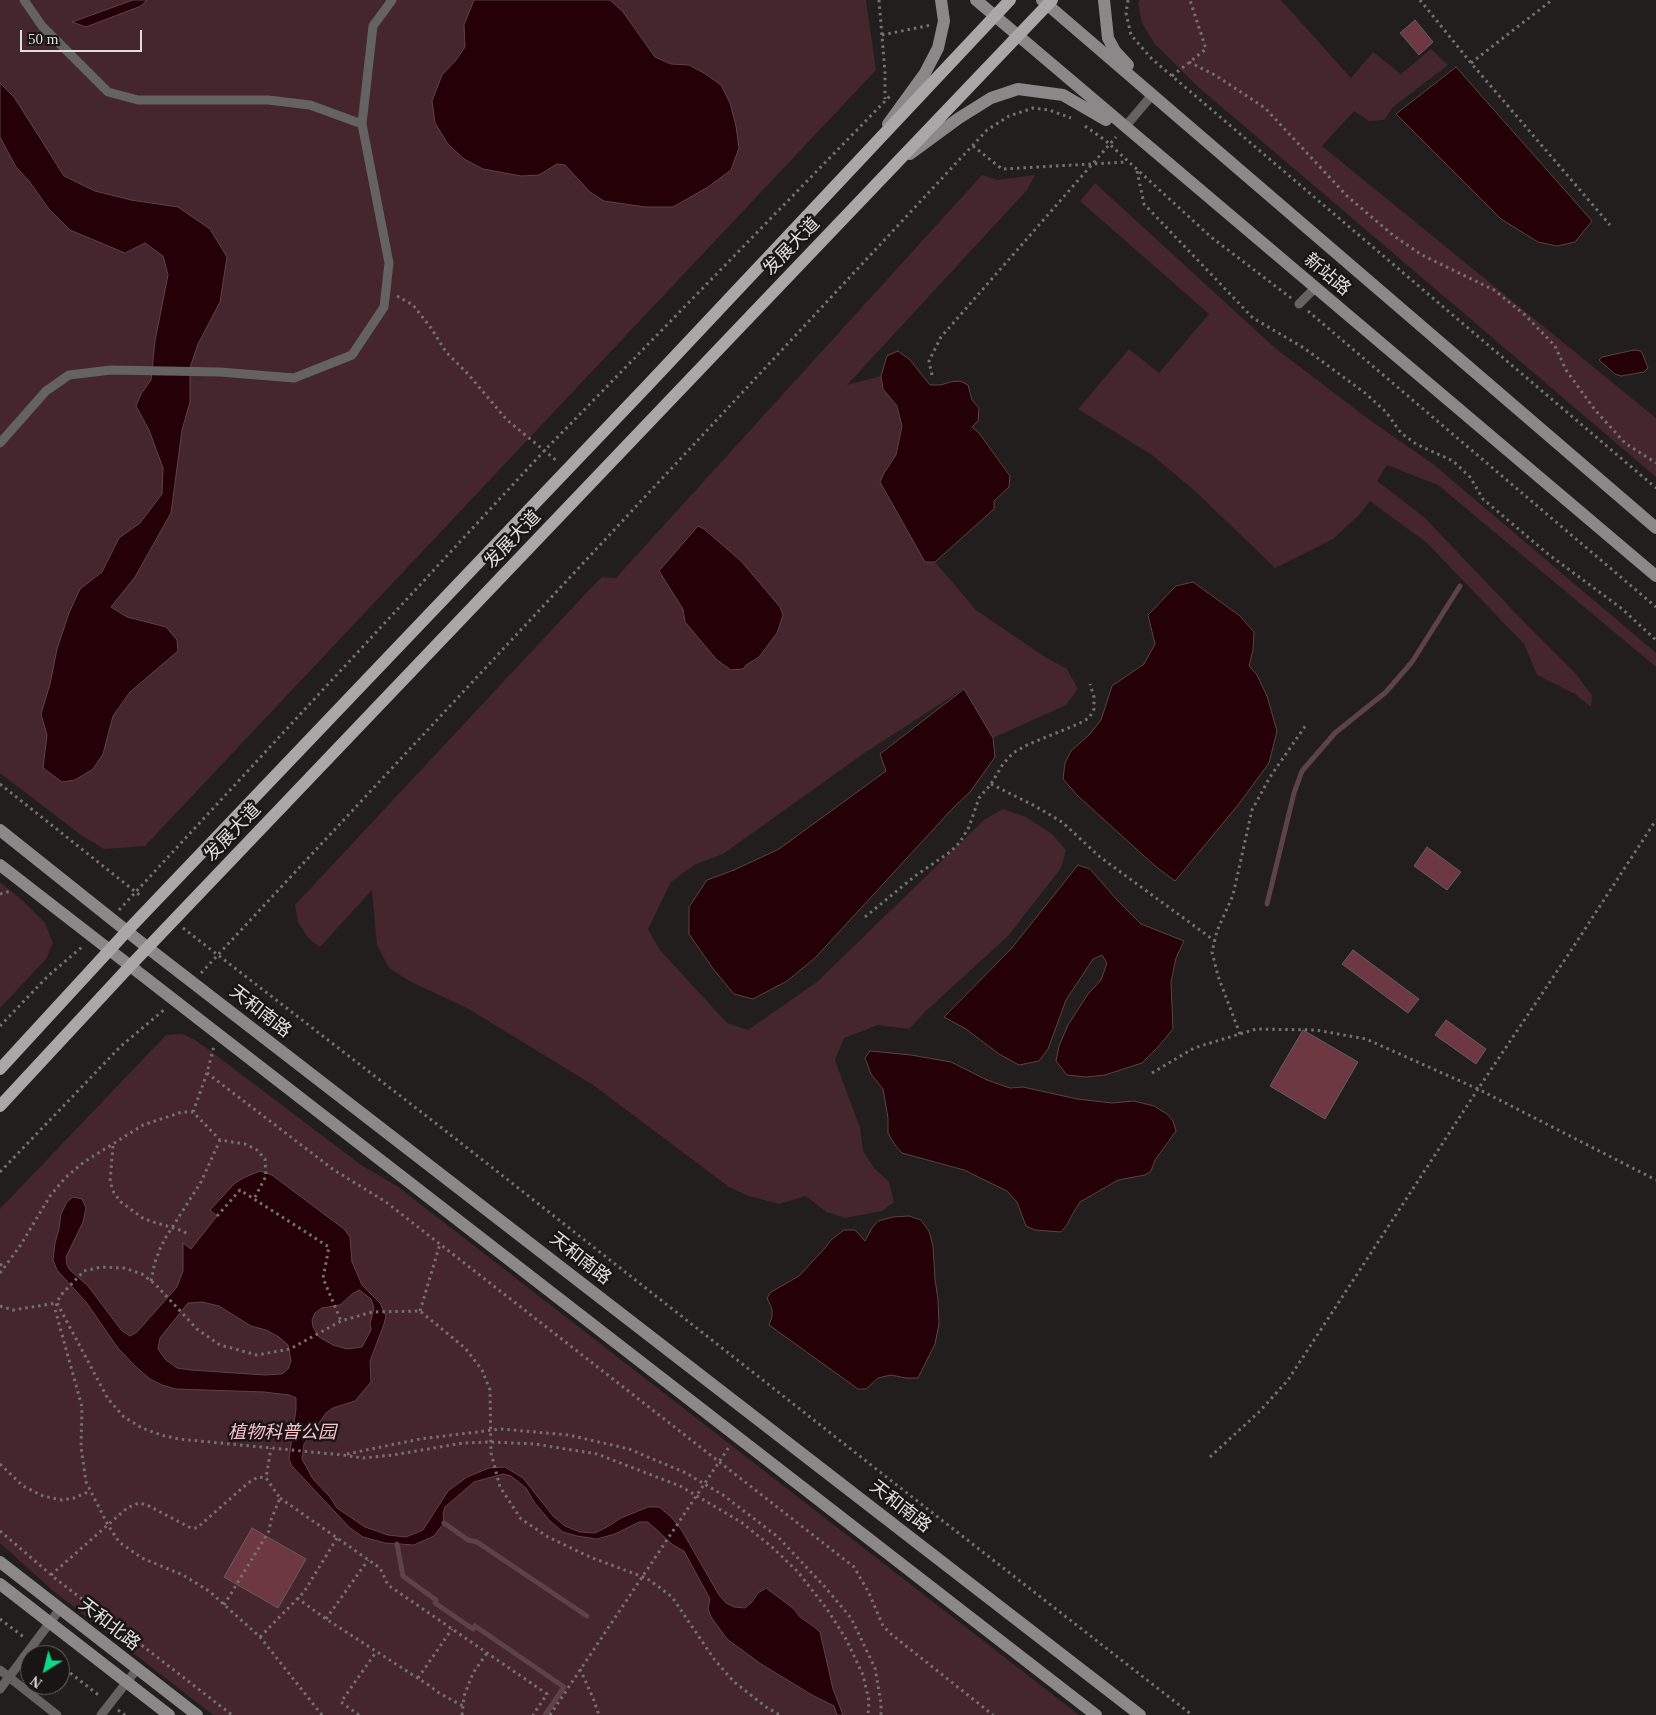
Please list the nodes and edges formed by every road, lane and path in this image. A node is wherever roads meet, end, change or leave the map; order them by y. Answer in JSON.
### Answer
{"nodes":[{"id":1,"x":24,"y":0,"type":"edge"},
{"id":2,"x":392,"y":0,"type":"edge"},
{"id":3,"x":879,"y":0,"type":"edge"},
{"id":4,"x":941,"y":0,"type":"edge"},
{"id":5,"x":976,"y":0,"type":"edge"},
{"id":6,"x":1010,"y":0,"type":"edge"},
{"id":7,"x":1104,"y":0,"type":"edge"},
{"id":8,"x":1128,"y":0,"type":"edge"},
{"id":9,"x":1190,"y":0,"type":"edge"},
{"id":10,"x":1420,"y":0,"type":"edge"},
{"id":11,"x":1552,"y":0,"type":"edge"},
{"id":12,"x":1047,"y":2,"type":"edge"},
{"id":13,"x":994,"y":17,"type":"junction"},
{"id":14,"x":934,"y":18,"type":"dead end"},
{"id":15,"x":934,"y":24,"type":"junction"},
{"id":16,"x":932,"y":31,"type":"dead end"},
{"id":17,"x":882,"y":35,"type":"junction"},
{"id":18,"x":1017,"y":37,"type":"junction"},
{"id":19,"x":1189,"y":62,"type":"junction"},
{"id":20,"x":1471,"y":63,"type":"junction"},
{"id":21,"x":1172,"y":76,"type":"junction"},
{"id":22,"x":892,"y":93,"type":"dead end"},
{"id":23,"x":1152,"y":95,"type":"junction"},
{"id":24,"x":885,"y":100,"type":"junction"},
{"id":25,"x":1076,"y":119,"type":"dead end"},
{"id":26,"x":362,"y":124,"type":"junction"},
{"id":27,"x":1083,"y":124,"type":"dead end"},
{"id":28,"x":1123,"y":129,"type":"junction"},
{"id":29,"x":1191,"y":129,"type":"junction"},
{"id":30,"x":1110,"y":145,"type":"junction"},
{"id":31,"x":973,"y":146,"type":"junction"},
{"id":32,"x":864,"y":155,"type":"junction"},
{"id":33,"x":1127,"y":162,"type":"junction"},
{"id":34,"x":1093,"y":164,"type":"junction"},
{"id":35,"x":1137,"y":171,"type":"junction"},
{"id":36,"x":885,"y":175,"type":"junction"},
{"id":37,"x":1610,"y":225,"type":"dead end"},
{"id":38,"x":1315,"y":288,"type":"junction"},
{"id":39,"x":386,"y":290,"type":"junction"},
{"id":40,"x":1300,"y":304,"type":"junction"},
{"id":41,"x":932,"y":375,"type":"dead end"},
{"id":42,"x":0,"y":443,"type":"edge"},
{"id":43,"x":544,"y":451,"type":"junction"},
{"id":44,"x":1656,"y":464,"type":"edge"},
{"id":45,"x":568,"y":469,"type":"junction"},
{"id":46,"x":1656,"y":488,"type":"edge"},
{"id":47,"x":1656,"y":528,"type":"edge"},
{"id":48,"x":1656,"y":576,"type":"edge"},
{"id":49,"x":1656,"y":607,"type":"edge"},
{"id":50,"x":1656,"y":640,"type":"edge"},
{"id":51,"x":1090,"y":684,"type":"dead end"},
{"id":52,"x":1306,"y":725,"type":"dead end"},
{"id":53,"x":0,"y":784,"type":"edge"},
{"id":54,"x":991,"y":784,"type":"junction"},
{"id":55,"x":1656,"y":820,"type":"edge"},
{"id":56,"x":0,"y":830,"type":"edge"},
{"id":57,"x":0,"y":865,"type":"edge"},
{"id":58,"x":136,"y":891,"type":"junction"},
{"id":59,"x":152,"y":904,"type":"junction"},
{"id":60,"x":865,"y":917,"type":"dead end"},
{"id":61,"x":111,"y":918,"type":"junction"},
{"id":62,"x":173,"y":921,"type":"junction"},
{"id":63,"x":127,"y":930,"type":"junction"},
{"id":64,"x":93,"y":937,"type":"junction"},
{"id":65,"x":1215,"y":941,"type":"junction"},
{"id":66,"x":148,"y":948,"type":"junction"},
{"id":67,"x":109,"y":950,"type":"junction"},
{"id":68,"x":217,"y":956,"type":"junction"},
{"id":69,"x":130,"y":966,"type":"junction"},
{"id":70,"x":193,"y":982,"type":"junction"},
{"id":71,"x":175,"y":1001,"type":"junction"},
{"id":72,"x":0,"y":1026,"type":"edge"},
{"id":73,"x":218,"y":1034,"type":"junction"},
{"id":74,"x":1240,"y":1034,"type":"junction"},
{"id":75,"x":0,"y":1069,"type":"edge"},
{"id":76,"x":1152,"y":1073,"type":"dead end"},
{"id":77,"x":207,"y":1074,"type":"junction"},
{"id":78,"x":1478,"y":1089,"type":"junction"},
{"id":79,"x":0,"y":1106,"type":"edge"},
{"id":80,"x":193,"y":1112,"type":"junction"},
{"id":81,"x":220,"y":1140,"type":"junction"},
{"id":82,"x":113,"y":1145,"type":"junction"},
{"id":83,"x":0,"y":1172,"type":"edge"},
{"id":84,"x":1656,"y":1180,"type":"edge"},
{"id":85,"x":254,"y":1199,"type":"junction"},
{"id":86,"x":217,"y":1216,"type":"dead end"},
{"id":87,"x":172,"y":1227,"type":"junction"},
{"id":88,"x":189,"y":1235,"type":"dead end"},
{"id":89,"x":440,"y":1244,"type":"junction"},
{"id":90,"x":0,"y":1264,"type":"edge"},
{"id":91,"x":5,"y":1268,"type":"junction"},
{"id":92,"x":0,"y":1273,"type":"edge"},
{"id":93,"x":151,"y":1281,"type":"junction"},
{"id":94,"x":57,"y":1303,"type":"junction"},
{"id":95,"x":0,"y":1306,"type":"edge"},
{"id":96,"x":420,"y":1311,"type":"junction"},
{"id":97,"x":341,"y":1321,"type":"junction"},
{"id":98,"x":491,"y":1430,"type":"junction"},
{"id":99,"x":737,"y":1436,"type":"junction"},
{"id":100,"x":491,"y":1442,"type":"junction"},
{"id":101,"x":271,"y":1448,"type":"junction"},
{"id":102,"x":343,"y":1455,"type":"junction"},
{"id":103,"x":1210,"y":1457,"type":"dead end"},
{"id":104,"x":719,"y":1462,"type":"junction"},
{"id":105,"x":0,"y":1464,"type":"edge"},
{"id":106,"x":266,"y":1478,"type":"junction"},
{"id":107,"x":705,"y":1484,"type":"junction"},
{"id":108,"x":90,"y":1491,"type":"junction"},
{"id":109,"x":697,"y":1495,"type":"junction"},
{"id":110,"x":280,"y":1498,"type":"junction"},
{"id":111,"x":108,"y":1525,"type":"junction"},
{"id":112,"x":0,"y":1531,"type":"edge"},
{"id":113,"x":337,"y":1538,"type":"junction"},
{"id":114,"x":368,"y":1560,"type":"junction"},
{"id":115,"x":0,"y":1562,"type":"edge"},
{"id":116,"x":51,"y":1575,"type":"junction"},
{"id":117,"x":642,"y":1577,"type":"junction"},
{"id":118,"x":0,"y":1584,"type":"edge"},
{"id":119,"x":298,"y":1598,"type":"junction"},
{"id":120,"x":224,"y":1605,"type":"junction"},
{"id":121,"x":60,"y":1608,"type":"junction"},
{"id":122,"x":326,"y":1619,"type":"junction"},
{"id":123,"x":50,"y":1622,"type":"junction"},
{"id":124,"x":452,"y":1629,"type":"junction"},
{"id":125,"x":260,"y":1636,"type":"junction"},
{"id":126,"x":376,"y":1652,"type":"junction"},
{"id":127,"x":487,"y":1653,"type":"junction"},
{"id":128,"x":137,"y":1669,"type":"junction"},
{"id":129,"x":0,"y":1670,"type":"edge"},
{"id":130,"x":580,"y":1670,"type":"junction"},
{"id":131,"x":70,"y":1673,"type":"edge"},
{"id":132,"x":9,"y":1677,"type":"junction"},
{"id":133,"x":418,"y":1678,"type":"junction"},
{"id":134,"x":126,"y":1682,"type":"junction"},
{"id":135,"x":0,"y":1689,"type":"edge"},
{"id":136,"x":110,"y":1704,"type":"junction"},
{"id":137,"x":463,"y":1706,"type":"junction"},
{"id":138,"x":986,"y":1713,"type":"edge"},
{"id":139,"x":57,"y":1715,"type":"edge"},
{"id":140,"x":101,"y":1715,"type":"edge"},
{"id":141,"x":125,"y":1715,"type":"edge"},
{"id":142,"x":168,"y":1715,"type":"edge"},
{"id":143,"x":197,"y":1715,"type":"edge"},
{"id":144,"x":232,"y":1715,"type":"edge"},
{"id":145,"x":322,"y":1715,"type":"edge"},
{"id":146,"x":359,"y":1715,"type":"edge"},
{"id":147,"x":462,"y":1715,"type":"edge"},
{"id":148,"x":533,"y":1715,"type":"edge"},
{"id":149,"x":550,"y":1715,"type":"edge"},
{"id":150,"x":599,"y":1715,"type":"edge"},
{"id":151,"x":780,"y":1715,"type":"edge"},
{"id":152,"x":868,"y":1715,"type":"edge"},
{"id":153,"x":881,"y":1715,"type":"edge"},
{"id":154,"x":992,"y":1715,"type":"edge"},
{"id":155,"x":1096,"y":1715,"type":"edge"},
{"id":156,"x":1140,"y":1715,"type":"edge"},
{"id":157,"x":1192,"y":1715,"type":"edge"}],
"edges":[{"from":1,"to":26,"type":"lane"},
{"from":2,"to":26,"type":"lane"},
{"from":3,"to":17,"type":"path"},
{"from":4,"to":32,"type":"street"},
{"from":5,"to":13,"type":"street","name":"新站路"},
{"from":6,"to":13,"type":"main road","name":"发展大道"},
{"from":7,"to":29,"type":"street"},
{"from":8,"to":21,"type":"path"},
{"from":9,"to":19,"type":"path"},
{"from":10,"to":20,"type":"path"},
{"from":11,"to":20,"type":"path"},
{"from":12,"to":18,"type":"main road","name":"发展大道"},
{"from":12,"to":23,"type":"street","name":"新站路"},
{"from":13,"to":18,"type":"street","name":"新站路"},
{"from":13,"to":32,"type":"main road","name":"发展大道"},
{"from":14,"to":15,"type":"path"},
{"from":15,"to":16,"type":"path"},
{"from":15,"to":17,"type":"path"},
{"from":17,"to":24,"type":"path"},
{"from":18,"to":28,"type":"street","name":"新站路"},
{"from":18,"to":36,"type":"main road","name":"发展大道"},
{"from":19,"to":21,"type":"path"},
{"from":19,"to":44,"type":"path"},
{"from":20,"to":37,"type":"path"},
{"from":21,"to":46,"type":"path"},
{"from":22,"to":24,"type":"path"},
{"from":23,"to":28,"type":"lane"},
{"from":23,"to":29,"type":"street","name":"新站路"},
{"from":24,"to":43,"type":"path"},
{"from":25,"to":31,"type":"path"},
{"from":26,"to":39,"type":"lane"},
{"from":27,"to":30,"type":"path"},
{"from":28,"to":30,"type":"path"},
{"from":28,"to":36,"type":"street"},
{"from":28,"to":38,"type":"street","name":"新站路"},
{"from":29,"to":47,"type":"street","name":"新站路"},
{"from":30,"to":33,"type":"path"},
{"from":30,"to":34,"type":"path"},
{"from":31,"to":34,"type":"path"},
{"from":31,"to":68,"type":"path"},
{"from":32,"to":45,"type":"main road","name":"发展大道"},
{"from":33,"to":34,"type":"path"},
{"from":33,"to":35,"type":"path"},
{"from":34,"to":41,"type":"path"},
{"from":35,"to":40,"type":"path"},
{"from":35,"to":50,"type":"path"},
{"from":36,"to":62,"type":"main road","name":"发展大道"},
{"from":38,"to":40,"type":"lane"},
{"from":38,"to":48,"type":"street","name":"新站路"},
{"from":39,"to":42,"type":"lane"},
{"from":39,"to":43,"type":"path"},
{"from":40,"to":49,"type":"path"},
{"from":43,"to":45,"type":"path"},
{"from":43,"to":58,"type":"path"},
{"from":45,"to":59,"type":"main road","name":"发展大道"},
{"from":51,"to":54,"type":"path"},
{"from":52,"to":65,"type":"path"},
{"from":53,"to":58,"type":"path"},
{"from":54,"to":60,"type":"path"},
{"from":54,"to":65,"type":"path"},
{"from":55,"to":78,"type":"path"},
{"from":56,"to":61,"type":"street","name":"天和南路"},
{"from":57,"to":64,"type":"street"},
{"from":58,"to":59,"type":"path"},
{"from":58,"to":61,"type":"path"},
{"from":59,"to":63,"type":"main road","name":"发展大道"},
{"from":61,"to":63,"type":"street","name":"天和南路"},
{"from":62,"to":66,"type":"main road","name":"发展大道"},
{"from":62,"to":68,"type":"path"},
{"from":63,"to":66,"type":"street","name":"天和南路"},
{"from":63,"to":67,"type":"main road","name":"发展大道"},
{"from":64,"to":67,"type":"street"},
{"from":64,"to":72,"type":"path"},
{"from":65,"to":74,"type":"path"},
{"from":66,"to":69,"type":"main road","name":"发展大道"},
{"from":66,"to":70,"type":"street","name":"天和南路"},
{"from":67,"to":69,"type":"street"},
{"from":67,"to":75,"type":"main road","name":"发展大道"},
{"from":68,"to":70,"type":"path"},
{"from":68,"to":157,"type":"path"},
{"from":69,"to":71,"type":"street"},
{"from":69,"to":79,"type":"main road","name":"发展大道"},
{"from":70,"to":156,"type":"street","name":"天和南路"},
{"from":71,"to":73,"type":"street"},
{"from":71,"to":83,"type":"path"},
{"from":73,"to":77,"type":"path"},
{"from":73,"to":99,"type":"street"},
{"from":74,"to":76,"type":"path"},
{"from":74,"to":78,"type":"path"},
{"from":77,"to":80,"type":"path"},
{"from":77,"to":89,"type":"path"},
{"from":78,"to":84,"type":"path"},
{"from":78,"to":103,"type":"path"},
{"from":80,"to":81,"type":"path"},
{"from":80,"to":82,"type":"path"},
{"from":81,"to":85,"type":"path"},
{"from":81,"to":87,"type":"path"},
{"from":82,"to":87,"type":"path"},
{"from":82,"to":91,"type":"path"},
{"from":85,"to":86,"type":"path"},
{"from":85,"to":97,"type":"path"},
{"from":87,"to":88,"type":"path"},
{"from":87,"to":93,"type":"path"},
{"from":89,"to":96,"type":"path"},
{"from":89,"to":104,"type":"path"},
{"from":90,"to":91,"type":"path"},
{"from":91,"to":92,"type":"path"},
{"from":93,"to":94,"type":"path"},
{"from":93,"to":97,"type":"path"},
{"from":94,"to":95,"type":"path"},
{"from":94,"to":101,"type":"path"},
{"from":94,"to":108,"type":"path"},
{"from":96,"to":97,"type":"path"},
{"from":96,"to":98,"type":"path"},
{"from":98,"to":100,"type":"path"},
{"from":98,"to":102,"type":"path"},
{"from":98,"to":107,"type":"path"},
{"from":99,"to":104,"type":"path"},
{"from":99,"to":155,"type":"street"},
{"from":100,"to":102,"type":"path"},
{"from":100,"to":109,"type":"path"},
{"from":100,"to":117,"type":"path"},
{"from":101,"to":102,"type":"path"},
{"from":101,"to":106,"type":"path"},
{"from":104,"to":107,"type":"path"},
{"from":104,"to":138,"type":"path"},
{"from":105,"to":108,"type":"path"},
{"from":106,"to":110,"type":"path"},
{"from":106,"to":111,"type":"path"},
{"from":107,"to":109,"type":"path"},
{"from":107,"to":153,"type":"path"},
{"from":108,"to":111,"type":"path"},
{"from":109,"to":117,"type":"path"},
{"from":109,"to":152,"type":"path"},
{"from":110,"to":113,"type":"path"},
{"from":110,"to":120,"type":"path"},
{"from":111,"to":116,"type":"path"},
{"from":111,"to":120,"type":"path"},
{"from":112,"to":116,"type":"path"},
{"from":113,"to":114,"type":"path"},
{"from":113,"to":119,"type":"path"},
{"from":114,"to":122,"type":"path"},
{"from":114,"to":124,"type":"path"},
{"from":115,"to":121,"type":"street","name":"天和北路"},
{"from":116,"to":144,"type":"path"},
{"from":117,"to":130,"type":"path"},
{"from":117,"to":151,"type":"path"},
{"from":118,"to":123,"type":"street","name":"天和北路"},
{"from":119,"to":122,"type":"path"},
{"from":119,"to":125,"type":"path"},
{"from":120,"to":125,"type":"path"},
{"from":121,"to":123,"type":"lane"},
{"from":121,"to":128,"type":"street","name":"天和北路"},
{"from":122,"to":126,"type":"path"},
{"from":123,"to":132,"type":"lane"},
{"from":123,"to":134,"type":"street","name":"天和北路"},
{"from":124,"to":127,"type":"path"},
{"from":124,"to":133,"type":"path"},
{"from":125,"to":145,"type":"path"},
{"from":126,"to":133,"type":"path"},
{"from":126,"to":146,"type":"path"},
{"from":127,"to":137,"type":"path"},
{"from":127,"to":148,"type":"path"},
{"from":128,"to":134,"type":"lane"},
{"from":128,"to":143,"type":"street","name":"天和北路"},
{"from":129,"to":132,"type":"lane"},
{"from":130,"to":149,"type":"path"},
{"from":130,"to":150,"type":"path"},
{"from":131,"to":136,"type":"path"},
{"from":132,"to":135,"type":"lane"},
{"from":132,"to":139,"type":"lane"},
{"from":133,"to":137,"type":"path"},
{"from":134,"to":136,"type":"lane"},
{"from":134,"to":142,"type":"street","name":"天和北路"},
{"from":136,"to":140,"type":"lane"},
{"from":136,"to":141,"type":"path"},
{"from":137,"to":147,"type":"path"},
{"from":138,"to":154,"type":"path"}]}
